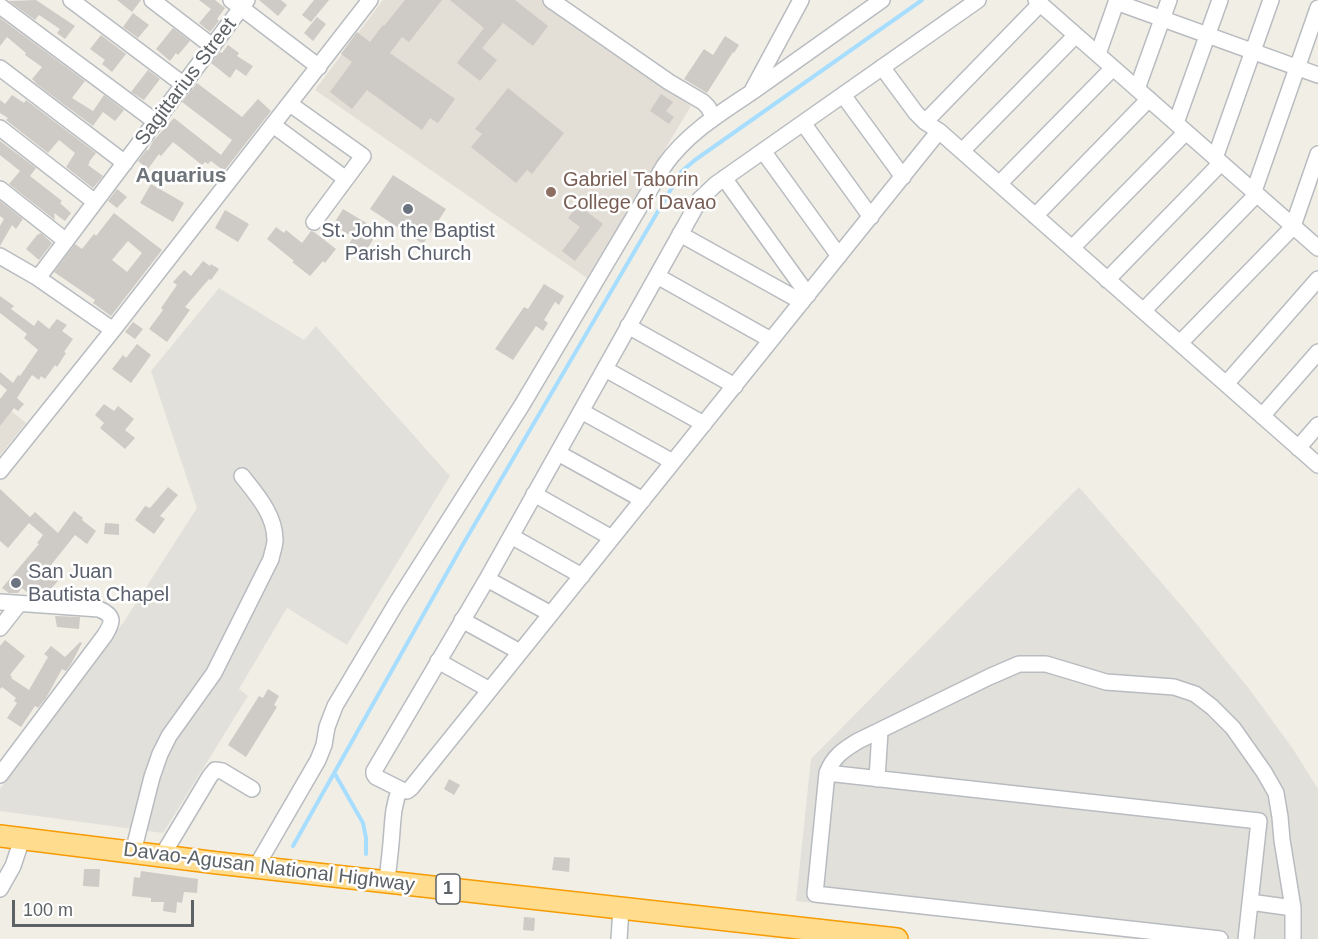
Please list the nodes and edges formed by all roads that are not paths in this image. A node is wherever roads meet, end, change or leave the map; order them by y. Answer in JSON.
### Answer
{"nodes":[{"id":1,"x":71,"y":0,"type":"edge"},
{"id":2,"x":152,"y":0,"type":"edge"},
{"id":3,"x":370,"y":0,"type":"edge"},
{"id":4,"x":551,"y":0,"type":"edge"},
{"id":5,"x":801,"y":0,"type":"edge"},
{"id":6,"x":882,"y":0,"type":"edge"},
{"id":7,"x":978,"y":0,"type":"edge"},
{"id":8,"x":1168,"y":0,"type":"edge"},
{"id":9,"x":1220,"y":0,"type":"edge"},
{"id":10,"x":1271,"y":0,"type":"edge"},
{"id":11,"x":1116,"y":1,"type":"edge"},
{"id":12,"x":1038,"y":2,"type":"edge"},
{"id":13,"x":240,"y":3,"type":"edge"},
{"id":14,"x":0,"y":6,"type":"edge"},
{"id":15,"x":1318,"y":8,"type":"edge"},
{"id":16,"x":1162,"y":18,"type":"junction"},
{"id":17,"x":1076,"y":35,"type":"junction"},
{"id":18,"x":1207,"y":35,"type":"junction"},
{"id":19,"x":212,"y":46,"type":"junction"},
{"id":20,"x":1253,"y":51,"type":"junction"},
{"id":21,"x":1098,"y":54,"type":"junction"},
{"id":22,"x":319,"y":67,"type":"junction"},
{"id":23,"x":882,"y":67,"type":"junction"},
{"id":24,"x":1297,"y":67,"type":"junction"},
{"id":25,"x":0,"y":68,"type":"edge"},
{"id":26,"x":1113,"y":68,"type":"junction"},
{"id":27,"x":1318,"y":75,"type":"edge"},
{"id":28,"x":184,"y":85,"type":"junction"},
{"id":29,"x":752,"y":92,"type":"junction"},
{"id":30,"x":1143,"y":94,"type":"junction"},
{"id":31,"x":843,"y":95,"type":"junction"},
{"id":32,"x":290,"y":104,"type":"junction"},
{"id":33,"x":714,"y":118,"type":"junction"},
{"id":34,"x":156,"y":122,"type":"junction"},
{"id":35,"x":925,"y":122,"type":"junction"},
{"id":36,"x":803,"y":123,"type":"junction"},
{"id":37,"x":273,"y":125,"type":"junction"},
{"id":38,"x":0,"y":128,"type":"edge"},
{"id":39,"x":1181,"y":128,"type":"junction"},
{"id":40,"x":939,"y":131,"type":"junction"},
{"id":41,"x":763,"y":151,"type":"junction"},
{"id":42,"x":962,"y":151,"type":"junction"},
{"id":43,"x":1318,"y":154,"type":"edge"},
{"id":44,"x":1218,"y":160,"type":"junction"},
{"id":45,"x":125,"y":163,"type":"junction"},
{"id":46,"x":903,"y":177,"type":"junction"},
{"id":47,"x":724,"y":178,"type":"junction"},
{"id":48,"x":346,"y":179,"type":"junction"},
{"id":49,"x":999,"y":184,"type":"junction"},
{"id":50,"x":0,"y":189,"type":"edge"},
{"id":51,"x":1255,"y":193,"type":"junction"},
{"id":52,"x":95,"y":202,"type":"junction"},
{"id":53,"x":871,"y":216,"type":"junction"},
{"id":54,"x":1035,"y":216,"type":"junction"},
{"id":55,"x":314,"y":222,"type":"dead end"},
{"id":56,"x":1293,"y":226,"type":"junction"},
{"id":57,"x":680,"y":234,"type":"junction"},
{"id":58,"x":66,"y":241,"type":"junction"},
{"id":59,"x":1072,"y":248,"type":"junction"},
{"id":60,"x":1318,"y":248,"type":"edge"},
{"id":61,"x":0,"y":256,"type":"edge"},
{"id":62,"x":839,"y":256,"type":"junction"},
{"id":63,"x":657,"y":276,"type":"junction"},
{"id":64,"x":38,"y":278,"type":"junction"},
{"id":65,"x":1318,"y":279,"type":"edge"},
{"id":66,"x":1107,"y":280,"type":"junction"},
{"id":67,"x":805,"y":298,"type":"junction"},
{"id":68,"x":1143,"y":311,"type":"junction"},
{"id":69,"x":628,"y":326,"type":"junction"},
{"id":70,"x":113,"y":330,"type":"junction"},
{"id":71,"x":771,"y":340,"type":"junction"},
{"id":72,"x":1180,"y":343,"type":"junction"},
{"id":73,"x":1318,"y":352,"type":"edge"},
{"id":74,"x":604,"y":369,"type":"junction"},
{"id":75,"x":1226,"y":384,"type":"junction"},
{"id":76,"x":735,"y":386,"type":"junction"},
{"id":77,"x":581,"y":411,"type":"junction"},
{"id":78,"x":1262,"y":416,"type":"junction"},
{"id":79,"x":704,"y":424,"type":"junction"},
{"id":80,"x":1318,"y":425,"type":"edge"},
{"id":81,"x":1298,"y":447,"type":"junction"},
{"id":82,"x":558,"y":453,"type":"junction"},
{"id":83,"x":673,"y":462,"type":"junction"},
{"id":84,"x":1318,"y":465,"type":"edge"},
{"id":85,"x":0,"y":470,"type":"edge"},
{"id":86,"x":242,"y":476,"type":"dead end"},
{"id":87,"x":534,"y":494,"type":"junction"},
{"id":88,"x":643,"y":500,"type":"junction"},
{"id":89,"x":511,"y":536,"type":"junction"},
{"id":90,"x":612,"y":538,"type":"junction"},
{"id":91,"x":582,"y":576,"type":"junction"},
{"id":92,"x":487,"y":579,"type":"junction"},
{"id":93,"x":0,"y":602,"type":"edge"},
{"id":94,"x":19,"y":604,"type":"junction"},
{"id":95,"x":551,"y":614,"type":"junction"},
{"id":96,"x":462,"y":620,"type":"junction"},
{"id":97,"x":0,"y":628,"type":"edge"},
{"id":98,"x":520,"y":652,"type":"junction"},
{"id":99,"x":438,"y":661,"type":"junction"},
{"id":100,"x":490,"y":690,"type":"junction"},
{"id":101,"x":880,"y":731,"type":"junction"},
{"id":102,"x":827,"y":773,"type":"junction"},
{"id":103,"x":0,"y":775,"type":"edge"},
{"id":104,"x":877,"y":778,"type":"junction"},
{"id":105,"x":252,"y":789,"type":"dead end"},
{"id":106,"x":400,"y":789,"type":"junction"},
{"id":107,"x":0,"y":836,"type":"edge"},
{"id":108,"x":22,"y":839,"type":"junction"},
{"id":109,"x":133,"y":852,"type":"junction"},
{"id":110,"x":162,"y":856,"type":"junction"},
{"id":111,"x":256,"y":867,"type":"junction"},
{"id":112,"x":387,"y":882,"type":"junction"},
{"id":113,"x":0,"y":890,"type":"edge"},
{"id":114,"x":1250,"y":903,"type":"junction"},
{"id":115,"x":1293,"y":908,"type":"junction"},
{"id":116,"x":621,"y":909,"type":"junction"},
{"id":117,"x":619,"y":939,"type":"edge"},
{"id":118,"x":897,"y":939,"type":"edge"},
{"id":119,"x":1220,"y":939,"type":"edge"},
{"id":120,"x":1246,"y":939,"type":"edge"},
{"id":121,"x":1293,"y":939,"type":"edge"}],
"edges":[{"from":1,"to":28,"type":"street"},
{"from":2,"to":19,"type":"street"},
{"from":3,"to":22,"type":"street"},
{"from":4,"to":33,"type":"street"},
{"from":5,"to":29,"type":"street"},
{"from":6,"to":29,"type":"street"},
{"from":7,"to":23,"type":"street"},
{"from":8,"to":16,"type":"street"},
{"from":9,"to":18,"type":"street"},
{"from":10,"to":20,"type":"street"},
{"from":11,"to":16,"type":"street"},
{"from":11,"to":21,"type":"street"},
{"from":12,"to":17,"type":"street"},
{"from":12,"to":35,"type":"street"},
{"from":13,"to":19,"type":"street","name":"Sagittarius Street"},
{"from":13,"to":22,"type":"street"},
{"from":14,"to":34,"type":"street"},
{"from":15,"to":24,"type":"street"},
{"from":16,"to":18,"type":"street"},
{"from":16,"to":30,"type":"street"},
{"from":17,"to":21,"type":"street"},
{"from":17,"to":42,"type":"street"},
{"from":18,"to":20,"type":"street"},
{"from":18,"to":39,"type":"street"},
{"from":19,"to":28,"type":"street","name":"Sagittarius Street"},
{"from":20,"to":24,"type":"street"},
{"from":20,"to":44,"type":"street"},
{"from":21,"to":26,"type":"street"},
{"from":22,"to":32,"type":"street"},
{"from":23,"to":31,"type":"street"},
{"from":23,"to":35,"type":"street"},
{"from":24,"to":27,"type":"street"},
{"from":24,"to":51,"type":"street"},
{"from":25,"to":45,"type":"street"},
{"from":26,"to":30,"type":"street"},
{"from":26,"to":49,"type":"street"},
{"from":28,"to":34,"type":"street","name":"Sagittarius Street"},
{"from":29,"to":33,"type":"street"},
{"from":30,"to":39,"type":"street"},
{"from":30,"to":54,"type":"street"},
{"from":31,"to":36,"type":"street"},
{"from":31,"to":46,"type":"street"},
{"from":32,"to":37,"type":"street"},
{"from":32,"to":48,"type":"street"},
{"from":33,"to":111,"type":"street"},
{"from":34,"to":45,"type":"street","name":"Sagittarius Street"},
{"from":35,"to":40,"type":"street"},
{"from":36,"to":41,"type":"street"},
{"from":36,"to":53,"type":"street"},
{"from":37,"to":48,"type":"street"},
{"from":37,"to":70,"type":"street"},
{"from":38,"to":52,"type":"street"},
{"from":39,"to":44,"type":"street"},
{"from":39,"to":59,"type":"street"},
{"from":40,"to":42,"type":"street"},
{"from":40,"to":46,"type":"street"},
{"from":41,"to":47,"type":"street"},
{"from":41,"to":62,"type":"street"},
{"from":42,"to":49,"type":"street"},
{"from":43,"to":56,"type":"street"},
{"from":44,"to":51,"type":"street"},
{"from":44,"to":66,"type":"street"},
{"from":45,"to":52,"type":"street","name":"Sagittarius Street"},
{"from":46,"to":53,"type":"street"},
{"from":47,"to":57,"type":"street"},
{"from":47,"to":67,"type":"street"},
{"from":48,"to":55,"type":"street"},
{"from":49,"to":54,"type":"street"},
{"from":50,"to":58,"type":"street"},
{"from":51,"to":56,"type":"street"},
{"from":51,"to":68,"type":"street"},
{"from":52,"to":58,"type":"street","name":"Sagittarius Street"},
{"from":53,"to":62,"type":"street"},
{"from":54,"to":59,"type":"street"},
{"from":56,"to":60,"type":"street"},
{"from":56,"to":72,"type":"street"},
{"from":57,"to":63,"type":"street"},
{"from":57,"to":67,"type":"street"},
{"from":58,"to":64,"type":"street","name":"Sagittarius Street"},
{"from":59,"to":66,"type":"street"},
{"from":61,"to":64,"type":"street"},
{"from":62,"to":67,"type":"street"},
{"from":63,"to":69,"type":"street"},
{"from":63,"to":71,"type":"street"},
{"from":64,"to":70,"type":"street"},
{"from":65,"to":75,"type":"street"},
{"from":66,"to":68,"type":"street"},
{"from":67,"to":71,"type":"street"},
{"from":68,"to":72,"type":"street"},
{"from":69,"to":74,"type":"street"},
{"from":69,"to":76,"type":"street"},
{"from":70,"to":85,"type":"street"},
{"from":71,"to":76,"type":"street"},
{"from":72,"to":75,"type":"street"},
{"from":73,"to":78,"type":"street"},
{"from":74,"to":77,"type":"street"},
{"from":74,"to":79,"type":"street"},
{"from":75,"to":78,"type":"street"},
{"from":76,"to":79,"type":"street"},
{"from":77,"to":82,"type":"street"},
{"from":77,"to":83,"type":"street"},
{"from":78,"to":81,"type":"street"},
{"from":79,"to":83,"type":"street"},
{"from":80,"to":81,"type":"street"},
{"from":81,"to":84,"type":"street"},
{"from":82,"to":87,"type":"street"},
{"from":82,"to":88,"type":"street"},
{"from":83,"to":88,"type":"street"},
{"from":86,"to":109,"type":"street"},
{"from":87,"to":89,"type":"street"},
{"from":87,"to":90,"type":"street"},
{"from":88,"to":90,"type":"street"},
{"from":89,"to":91,"type":"street"},
{"from":89,"to":92,"type":"street"},
{"from":90,"to":91,"type":"street"},
{"from":91,"to":95,"type":"street"},
{"from":92,"to":95,"type":"street"},
{"from":92,"to":96,"type":"street"},
{"from":93,"to":94,"type":"street"},
{"from":94,"to":97,"type":"street"},
{"from":94,"to":103,"type":"street"},
{"from":95,"to":98,"type":"street"},
{"from":96,"to":98,"type":"street"},
{"from":96,"to":99,"type":"street"},
{"from":98,"to":100,"type":"street"},
{"from":99,"to":100,"type":"street"},
{"from":99,"to":106,"type":"street"},
{"from":100,"to":106,"type":"street"},
{"from":101,"to":102,"type":"street"},
{"from":101,"to":104,"type":"street"},
{"from":101,"to":115,"type":"street"},
{"from":102,"to":104,"type":"street"},
{"from":102,"to":119,"type":"street"},
{"from":104,"to":114,"type":"street"},
{"from":105,"to":110,"type":"street"},
{"from":106,"to":112,"type":"street"},
{"from":107,"to":108,"type":"highway","name":"Davao-Agusan National Highway","number":"1"},
{"from":108,"to":109,"type":"highway","name":"Davao-Agusan National Highway","number":"1"},
{"from":108,"to":113,"type":"street"},
{"from":109,"to":110,"type":"highway","name":"Davao-Agusan National Highway","number":"1"},
{"from":110,"to":111,"type":"highway","name":"Davao-Agusan National Highway","number":"1"},
{"from":111,"to":112,"type":"highway","name":"Davao-Agusan National Highway","number":"1"},
{"from":112,"to":116,"type":"highway","name":"Davao-Agusan National Highway","number":"1"},
{"from":114,"to":115,"type":"street"},
{"from":114,"to":120,"type":"street"},
{"from":115,"to":121,"type":"street"},
{"from":116,"to":117,"type":"street"},
{"from":116,"to":118,"type":"highway","name":"Davao-Agusan National Highway","number":"1"}]}
